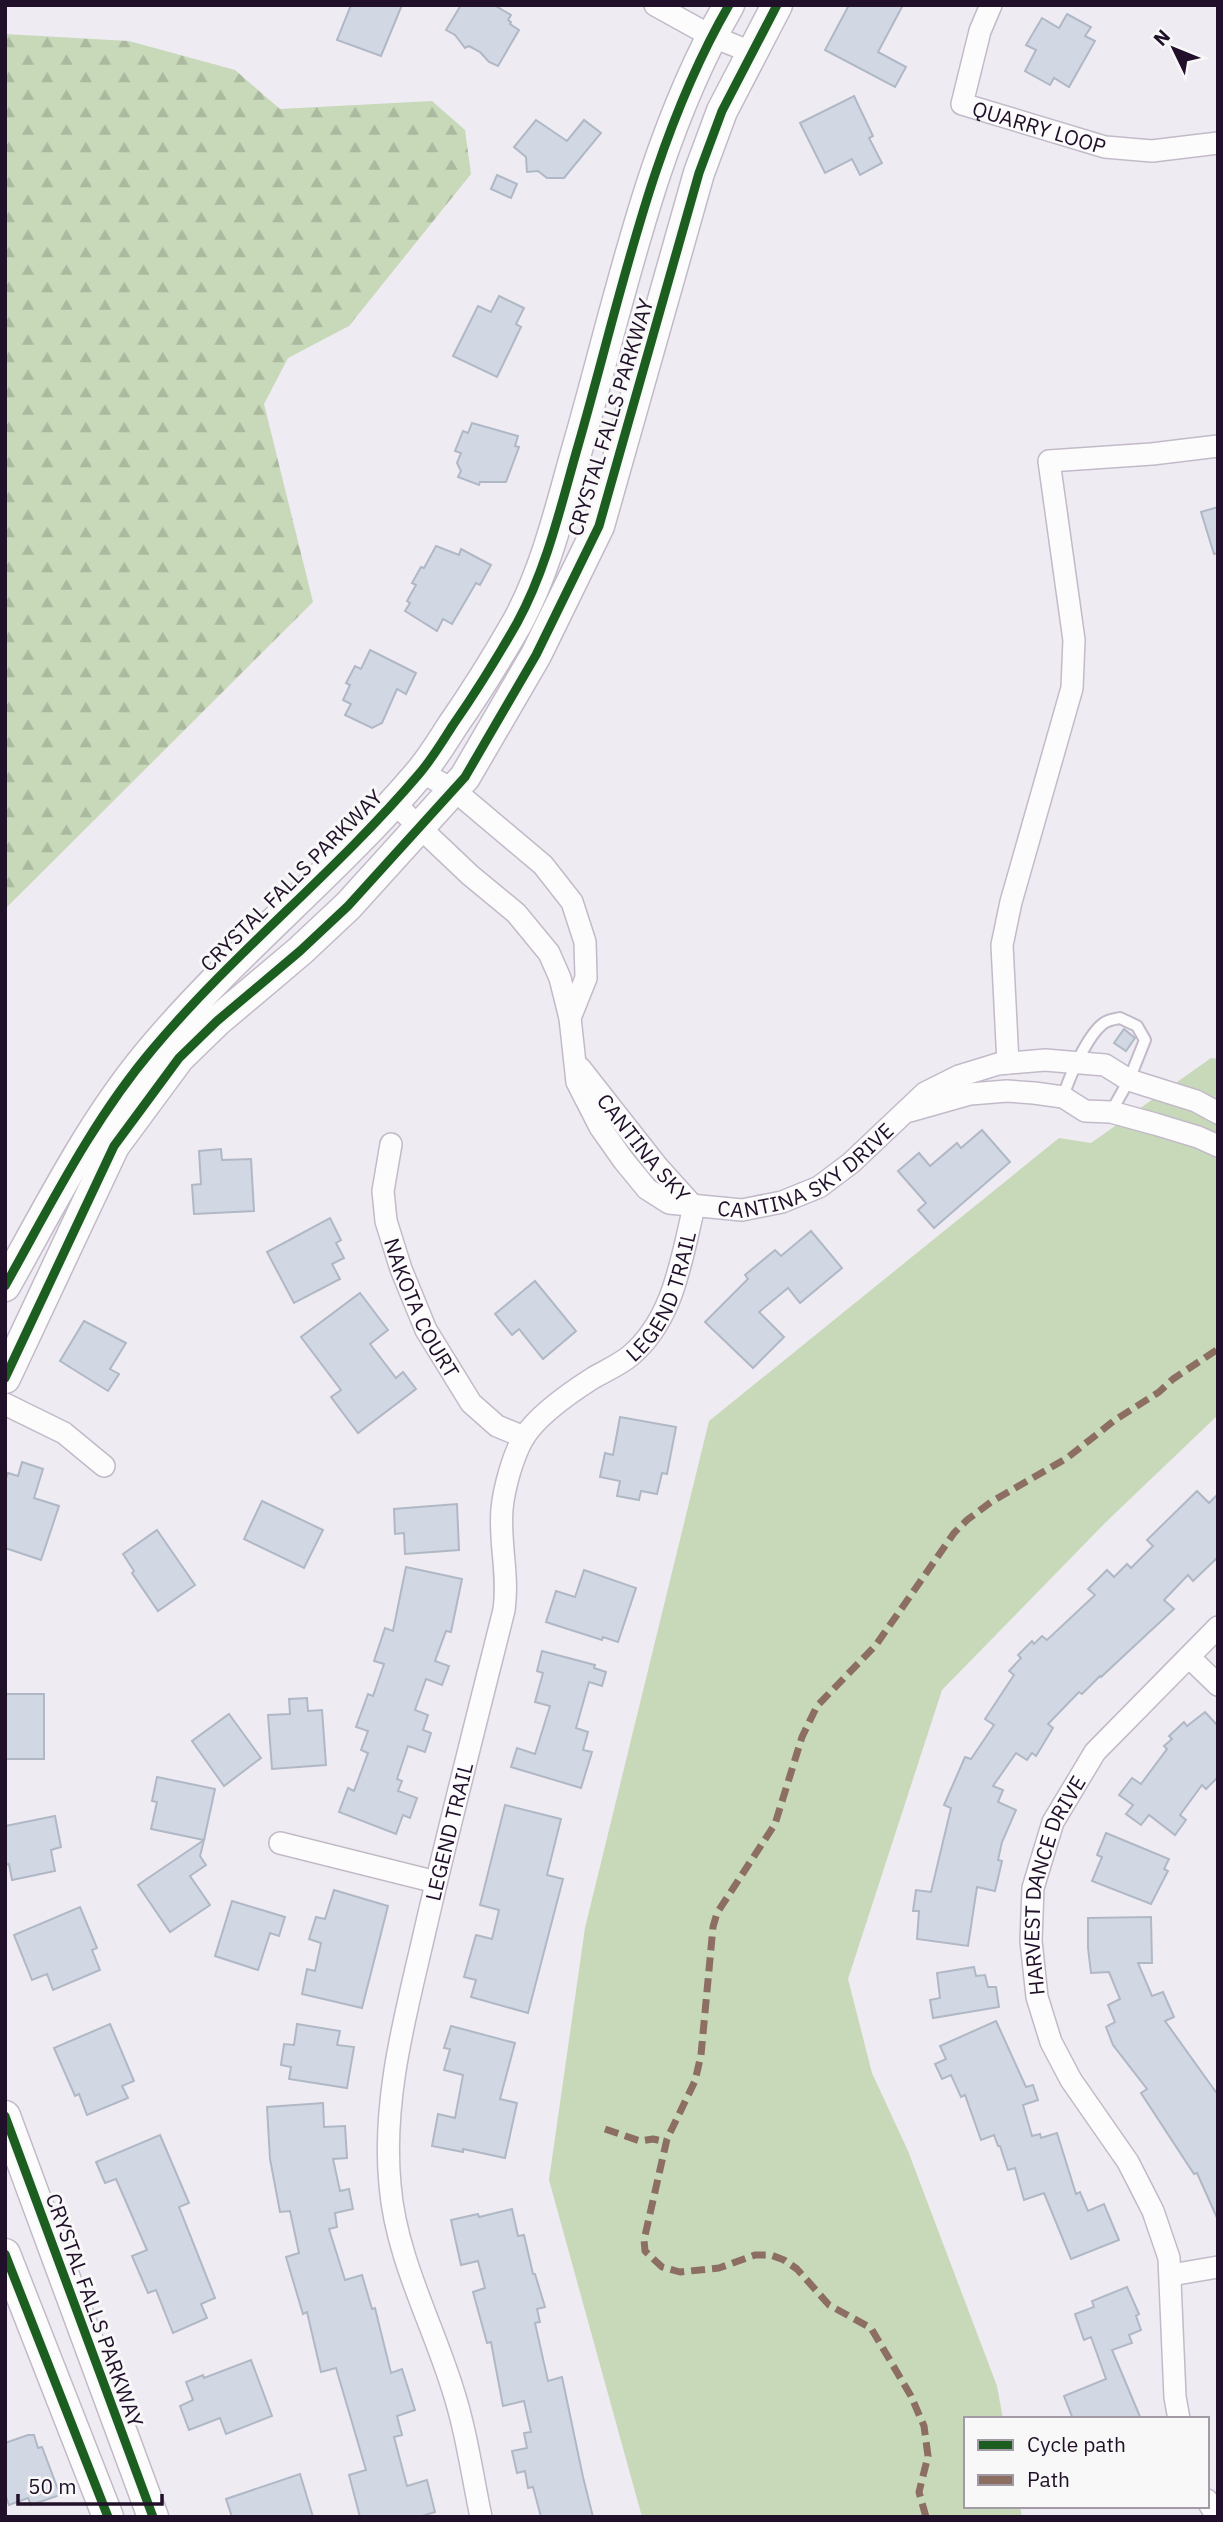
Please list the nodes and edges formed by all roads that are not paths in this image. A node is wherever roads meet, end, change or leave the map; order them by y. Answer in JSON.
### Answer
{"nodes":[{"id":1,"x":655,"y":5,"type":"edge"},
{"id":2,"x":729,"y":5,"type":"edge"},
{"id":3,"x":777,"y":5,"type":"edge"},
{"id":4,"x":991,"y":5,"type":"edge"},
{"id":5,"x":711,"y":36,"type":"junction"},
{"id":6,"x":751,"y":52,"type":"junction"},
{"id":7,"x":1218,"y":143,"type":"edge"},
{"id":8,"x":586,"y":419,"type":"junction"},
{"id":9,"x":628,"y":428,"type":"junction"},
{"id":10,"x":1218,"y":446,"type":"edge"},
{"id":11,"x":421,"y":772,"type":"junction"},
{"id":12,"x":454,"y":790,"type":"junction"},
{"id":13,"x":393,"y":802,"type":"junction"},
{"id":14,"x":419,"y":827,"type":"junction"},
{"id":15,"x":570,"y":1018,"type":"junction"},
{"id":16,"x":1079,"y":1062,"type":"junction"},
{"id":17,"x":1008,"y":1063,"type":"junction"},
{"id":18,"x":1129,"y":1080,"type":"junction"},
{"id":19,"x":1063,"y":1097,"type":"junction"},
{"id":20,"x":906,"y":1112,"type":"junction"},
{"id":21,"x":1111,"y":1112,"type":"junction"},
{"id":22,"x":1218,"y":1113,"type":"edge"},
{"id":23,"x":391,"y":1144,"type":"dead end"},
{"id":24,"x":1218,"y":1146,"type":"edge"},
{"id":25,"x":694,"y":1207,"type":"junction"},
{"id":26,"x":5,"y":1286,"type":"edge"},
{"id":27,"x":5,"y":1378,"type":"edge"},
{"id":28,"x":5,"y":1404,"type":"edge"},
{"id":29,"x":524,"y":1437,"type":"junction"},
{"id":30,"x":104,"y":1466,"type":"dead end"},
{"id":31,"x":1218,"y":1627,"type":"edge"},
{"id":32,"x":1189,"y":1657,"type":"junction"},
{"id":33,"x":1218,"y":1685,"type":"edge"},
{"id":34,"x":280,"y":1843,"type":"dead end"},
{"id":35,"x":436,"y":1882,"type":"junction"},
{"id":36,"x":5,"y":2116,"type":"edge"},
{"id":37,"x":5,"y":2254,"type":"edge"},
{"id":38,"x":1218,"y":2267,"type":"edge"},
{"id":39,"x":1171,"y":2275,"type":"junction"},
{"id":40,"x":1179,"y":2417,"type":"edge"},
{"id":41,"x":108,"y":2517,"type":"edge"},
{"id":42,"x":153,"y":2517,"type":"edge"},
{"id":43,"x":481,"y":2517,"type":"edge"}],
"edges":[{"from":1,"to":5,"type":"street"},
{"from":2,"to":5,"type":"street","name":"CRYSTAL FALLS PARKWAY"},
{"from":3,"to":6,"type":"street","name":"CRYSTAL FALLS PARKWAY"},
{"from":4,"to":7,"type":"street","name":"QUARRY LOOP"},
{"from":5,"to":6,"type":"street"},
{"from":5,"to":8,"type":"street","name":"CRYSTAL FALLS PARKWAY"},
{"from":6,"to":9,"type":"street","name":"CRYSTAL FALLS PARKWAY"},
{"from":8,"to":9,"type":"street"},
{"from":8,"to":11,"type":"street","name":"CRYSTAL FALLS PARKWAY"},
{"from":9,"to":12,"type":"street","name":"CRYSTAL FALLS PARKWAY"},
{"from":10,"to":17,"type":"street"},
{"from":11,"to":12,"type":"street","name":"CANTINA SKY"},
{"from":11,"to":13,"type":"street","name":"CRYSTAL FALLS PARKWAY"},
{"from":12,"to":14,"type":"street","name":"CRYSTAL FALLS PARKWAY"},
{"from":12,"to":15,"type":"street","name":"CANTINA SKY"},
{"from":13,"to":14,"type":"street","name":"CANTINA SKY"},
{"from":13,"to":26,"type":"street","name":"CRYSTAL FALLS PARKWAY"},
{"from":14,"to":15,"type":"street","name":"CANTINA SKY"},
{"from":14,"to":27,"type":"street","name":"CRYSTAL FALLS PARKWAY"},
{"from":15,"to":25,"type":"street","name":"CANTINA SKY"},
{"from":16,"to":17,"type":"street","name":"CANTINA SKY DRIVE"},
{"from":16,"to":18,"type":"street","name":"CANTINA SKY DRIVE"},
{"from":16,"to":18,"type":"lane"},
{"from":16,"to":19,"type":"lane"},
{"from":17,"to":20,"type":"street","name":"CANTINA SKY DRIVE"},
{"from":18,"to":21,"type":"lane"},
{"from":18,"to":22,"type":"street","name":"CANTINA SKY DRIVE"},
{"from":19,"to":20,"type":"street","name":"CANTINA SKY DRIVE"},
{"from":19,"to":21,"type":"street","name":"CANTINA SKY DRIVE"},
{"from":20,"to":25,"type":"street","name":"CANTINA SKY DRIVE"},
{"from":21,"to":24,"type":"street","name":"CANTINA SKY DRIVE"},
{"from":23,"to":29,"type":"street","name":"NAKOTA COURT"},
{"from":25,"to":29,"type":"street","name":"LEGEND TRAIL"},
{"from":28,"to":30,"type":"street"},
{"from":29,"to":35,"type":"street","name":"LEGEND TRAIL"},
{"from":31,"to":32,"type":"street","name":"HARVEST DANCE DRIVE"},
{"from":32,"to":33,"type":"street"},
{"from":32,"to":39,"type":"street","name":"HARVEST DANCE DRIVE"},
{"from":34,"to":35,"type":"street"},
{"from":35,"to":43,"type":"street","name":"LEGEND TRAIL"},
{"from":36,"to":42,"type":"street","name":"CRYSTAL FALLS PARKWAY"},
{"from":37,"to":41,"type":"street"},
{"from":38,"to":39,"type":"street"},
{"from":39,"to":40,"type":"street","name":"HARVEST DANCE DRIVE"}]}
